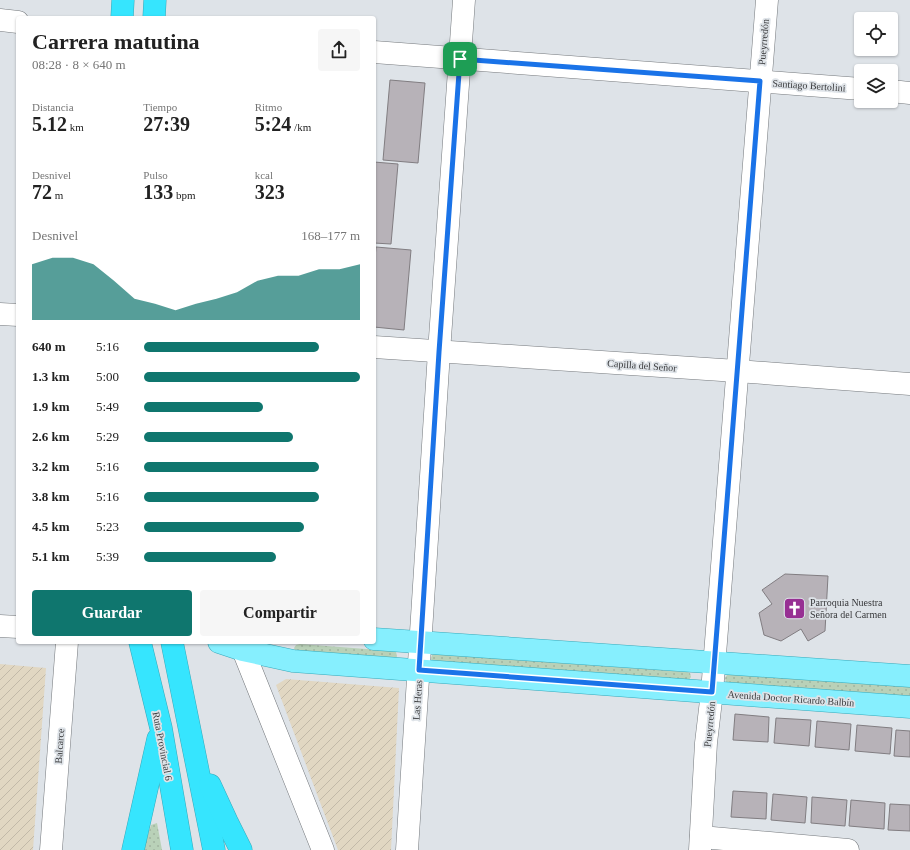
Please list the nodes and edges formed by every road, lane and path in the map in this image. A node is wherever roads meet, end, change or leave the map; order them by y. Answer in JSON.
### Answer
{"nodes":[{"id":1,"x":123,"y":0,"type":"edge"},
{"id":2,"x":155,"y":0,"type":"edge"},
{"id":3,"x":464,"y":0,"type":"edge"},
{"id":4,"x":767,"y":0,"type":"edge"},
{"id":5,"x":122,"y":16,"type":"edge"},
{"id":6,"x":154,"y":16,"type":"edge"},
{"id":7,"x":0,"y":20,"type":"edge"},
{"id":8,"x":16,"y":22,"type":"edge"},
{"id":9,"x":376,"y":52,"type":"edge"},
{"id":10,"x":460,"y":59,"type":"junction"},
{"id":11,"x":760,"y":81,"type":"junction"},
{"id":12,"x":854,"y":88,"type":"edge"},
{"id":13,"x":898,"y":92,"type":"edge"},
{"id":14,"x":910,"y":93,"type":"edge"},
{"id":15,"x":0,"y":314,"type":"edge"},
{"id":16,"x":16,"y":315,"type":"edge"},
{"id":17,"x":376,"y":348,"type":"edge"},
{"id":18,"x":439,"y":352,"type":"junction"},
{"id":19,"x":738,"y":371,"type":"junction"},
{"id":20,"x":910,"y":384,"type":"edge"},
{"id":21,"x":0,"y":626,"type":"edge"},
{"id":22,"x":16,"y":627,"type":"edge"},
{"id":23,"x":376,"y":639,"type":"edge"},
{"id":24,"x":421,"y":642,"type":"junction"},
{"id":25,"x":67,"y":644,"type":"edge"},
{"id":26,"x":140,"y":644,"type":"edge"},
{"id":27,"x":172,"y":644,"type":"edge"},
{"id":28,"x":225,"y":644,"type":"edge"},
{"id":29,"x":262,"y":644,"type":"edge"},
{"id":30,"x":243,"y":650,"type":"junction"},
{"id":31,"x":715,"y":662,"type":"junction"},
{"id":32,"x":419,"y":670,"type":"junction"},
{"id":33,"x":910,"y":676,"type":"edge"},
{"id":34,"x":712,"y":692,"type":"junction"},
{"id":35,"x":910,"y":707,"type":"edge"},
{"id":36,"x":160,"y":728,"type":"junction"},
{"id":37,"x":194,"y":751,"type":"junction"},
{"id":38,"x":700,"y":843,"type":"edge"},
{"id":39,"x":51,"y":850,"type":"edge"},
{"id":40,"x":133,"y":850,"type":"edge"},
{"id":41,"x":182,"y":850,"type":"edge"},
{"id":42,"x":214,"y":850,"type":"edge"},
{"id":43,"x":241,"y":850,"type":"edge"},
{"id":44,"x":323,"y":850,"type":"edge"},
{"id":45,"x":407,"y":850,"type":"edge"},
{"id":46,"x":848,"y":850,"type":"edge"}],
"edges":[{"from":1,"to":5,"type":"highway"},
{"from":2,"to":6,"type":"highway"},
{"from":3,"to":10,"type":"street","name":"Las Heras"},
{"from":4,"to":11,"type":"street","name":"Pueyrredón"},
{"from":7,"to":8,"type":"street"},
{"from":9,"to":10,"type":"street","name":"Santiago Bertolini"},
{"from":10,"to":11,"type":"street","name":"Santiago Bertolini"},
{"from":10,"to":18,"type":"street","name":"Las Heras"},
{"from":11,"to":12,"type":"street","name":"Santiago Bertolini"},
{"from":11,"to":19,"type":"street","name":"Pueyrredón"},
{"from":13,"to":14,"type":"street"},
{"from":15,"to":16,"type":"street"},
{"from":17,"to":18,"type":"street","name":"Capilla del Señor"},
{"from":18,"to":19,"type":"street","name":"Capilla del Señor"},
{"from":18,"to":24,"type":"street","name":"Las Heras"},
{"from":19,"to":20,"type":"street","name":"Capilla del Señor"},
{"from":19,"to":31,"type":"street","name":"Pueyrredón"},
{"from":21,"to":22,"type":"street"},
{"from":23,"to":24,"type":"main road"},
{"from":24,"to":31,"type":"main road"},
{"from":24,"to":32,"type":"street","name":"Las Heras"},
{"from":25,"to":39,"type":"street","name":"Balcarce"},
{"from":26,"to":36,"type":"highway","name":"Ruta Provincial 6"},
{"from":27,"to":37,"type":"highway"},
{"from":28,"to":30,"type":"main road","name":"Avenida Doctor Ricardo Balbín"},
{"from":29,"to":30,"type":"main road"},
{"from":30,"to":32,"type":"main road","name":"Avenida Doctor Ricardo Balbín"},
{"from":30,"to":44,"type":"street"},
{"from":31,"to":33,"type":"main road"},
{"from":31,"to":34,"type":"street","name":"Pueyrredón"},
{"from":32,"to":34,"type":"main road","name":"Avenida Doctor Ricardo Balbín"},
{"from":32,"to":45,"type":"street","name":"Las Heras"},
{"from":34,"to":35,"type":"main road","name":"Avenida Doctor Ricardo Balbín"},
{"from":34,"to":38,"type":"street","name":"Pueyrredón"},
{"from":36,"to":40,"type":"highway"},
{"from":36,"to":41,"type":"highway","name":"Ruta Provincial 6"},
{"from":37,"to":42,"type":"highway"},
{"from":37,"to":43,"type":"highway"},
{"from":38,"to":46,"type":"street"}]}
